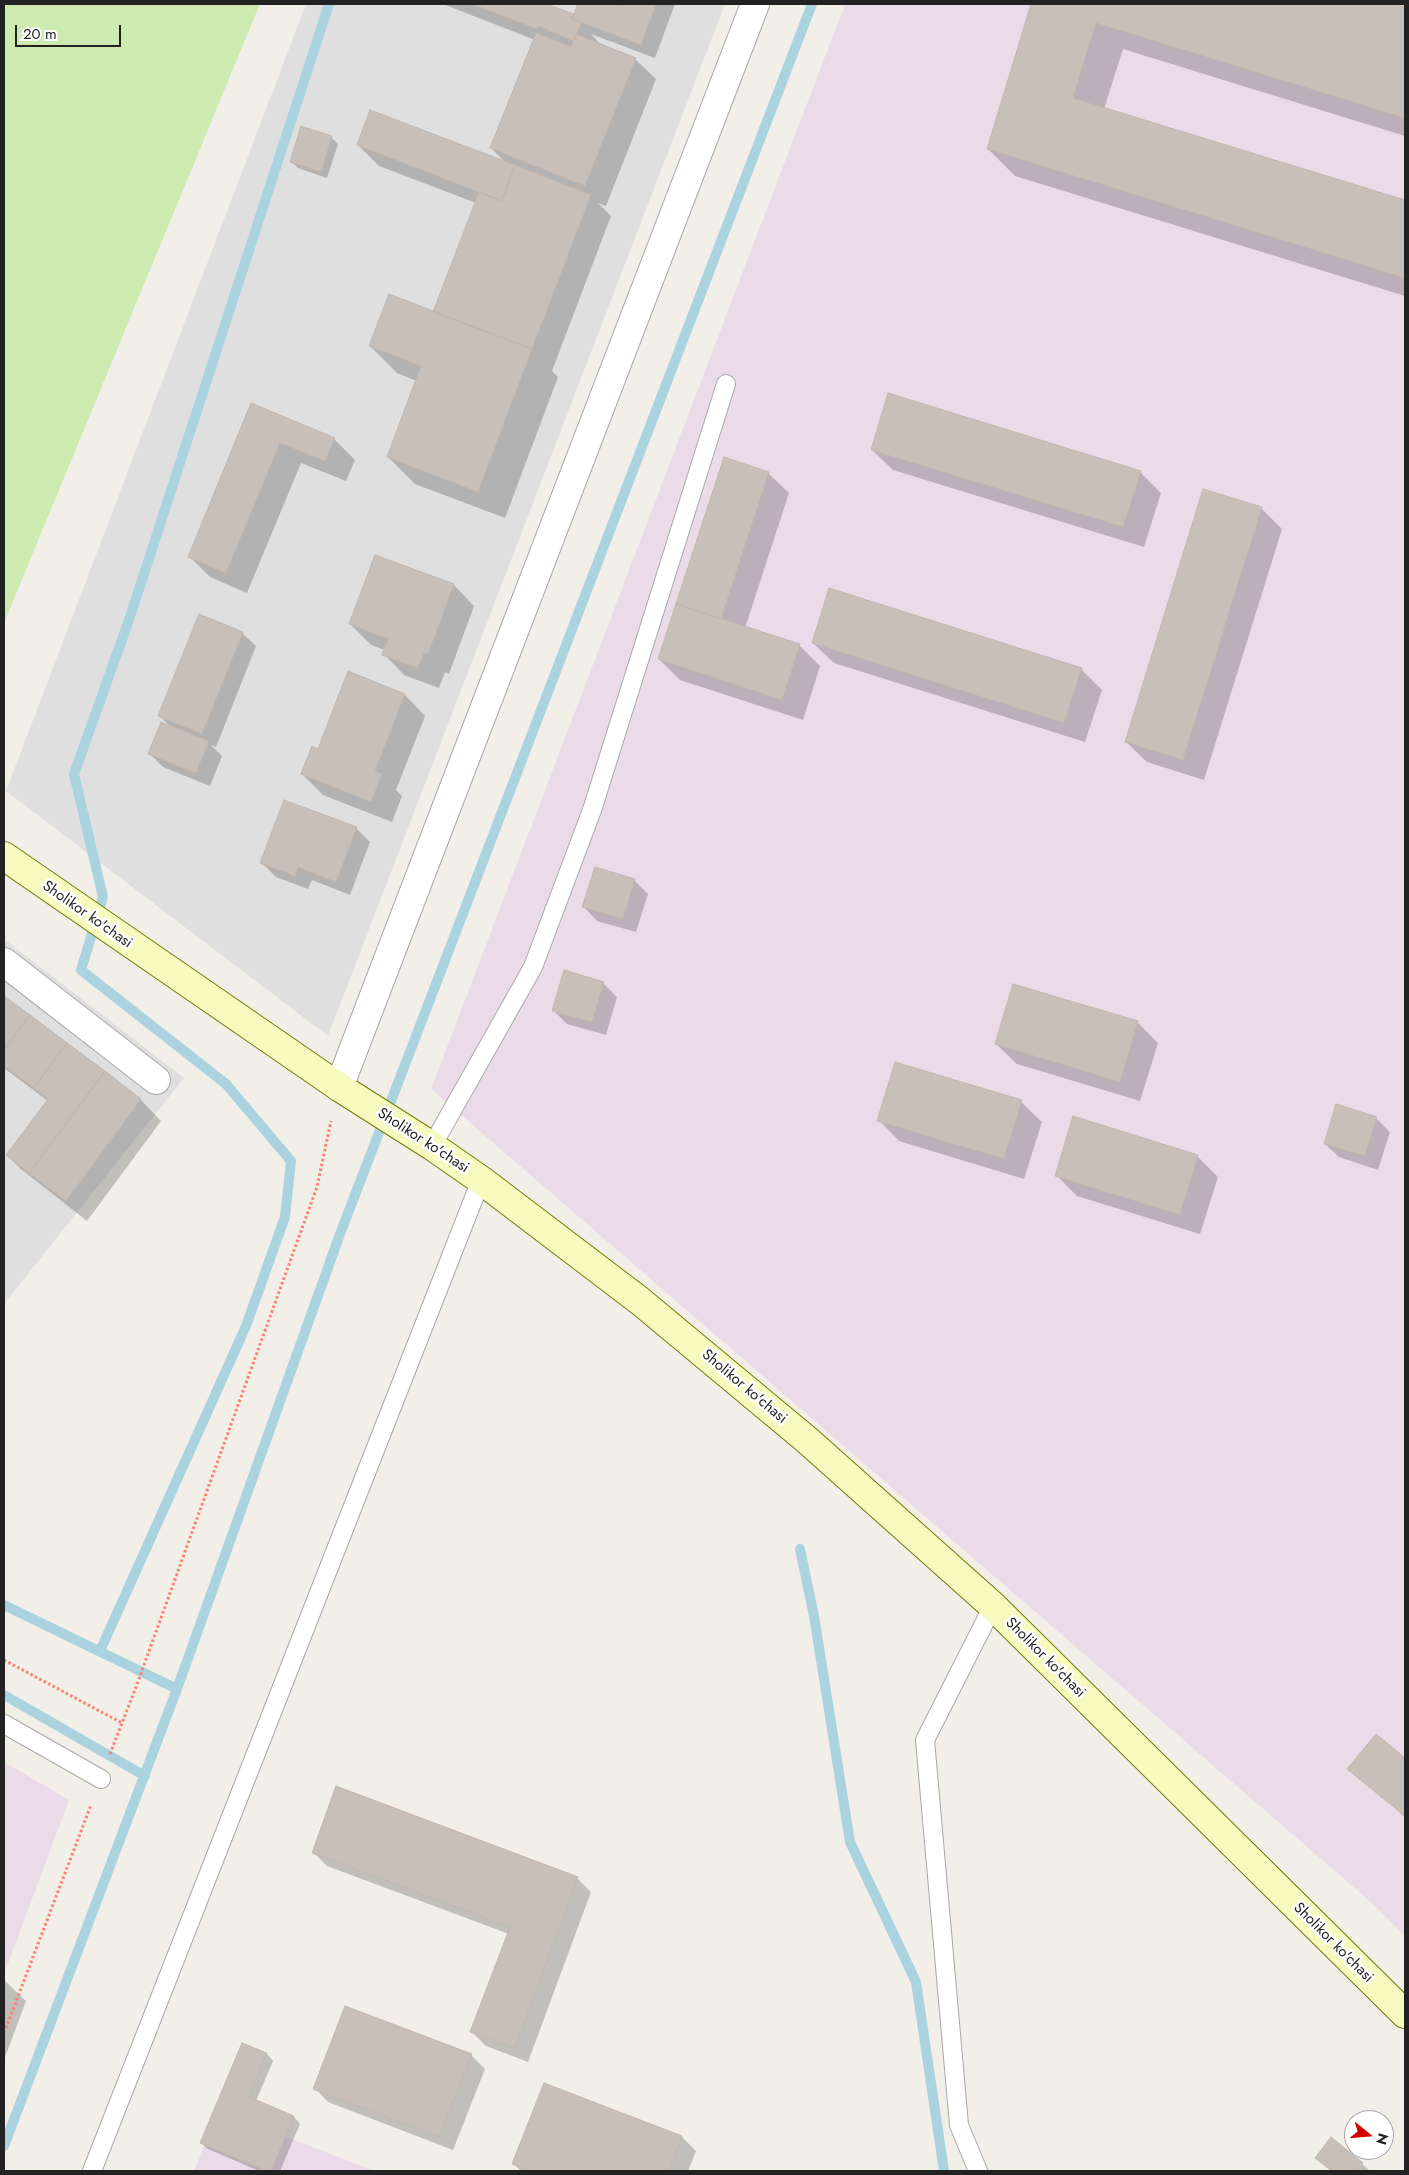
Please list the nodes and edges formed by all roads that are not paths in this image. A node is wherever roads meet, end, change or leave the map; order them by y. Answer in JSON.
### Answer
{"nodes":[{"id":1,"x":755,"y":4,"type":"edge"},
{"id":2,"x":726,"y":384,"type":"dead end"},
{"id":3,"x":4,"y":856,"type":"edge"},
{"id":4,"x":4,"y":962,"type":"edge"},
{"id":5,"x":156,"y":1080,"type":"dead end"},
{"id":6,"x":339,"y":1087,"type":"junction"},
{"id":7,"x":432,"y":1146,"type":"junction"},
{"id":8,"x":481,"y":1180,"type":"junction"},
{"id":9,"x":993,"y":1606,"type":"junction"},
{"id":10,"x":4,"y":1724,"type":"edge"},
{"id":11,"x":101,"y":1779,"type":"road end"},
{"id":12,"x":1405,"y":2014,"type":"edge"},
{"id":13,"x":92,"y":2171,"type":"edge"},
{"id":14,"x":978,"y":2171,"type":"edge"}],
"edges":[{"from":1,"to":6,"type":"street"},
{"from":2,"to":7,"type":"lane"},
{"from":3,"to":6,"type":"street","name":"Sholikor ko'chasi"},
{"from":4,"to":5,"type":"street"},
{"from":6,"to":7,"type":"street","name":"Sholikor ko'chasi"},
{"from":7,"to":8,"type":"street","name":"Sholikor ko'chasi"},
{"from":8,"to":9,"type":"street","name":"Sholikor ko'chasi"},
{"from":8,"to":13,"type":"lane"},
{"from":9,"to":12,"type":"street","name":"Sholikor ko'chasi"},
{"from":9,"to":14,"type":"lane"},
{"from":10,"to":11,"type":"lane"}]}
